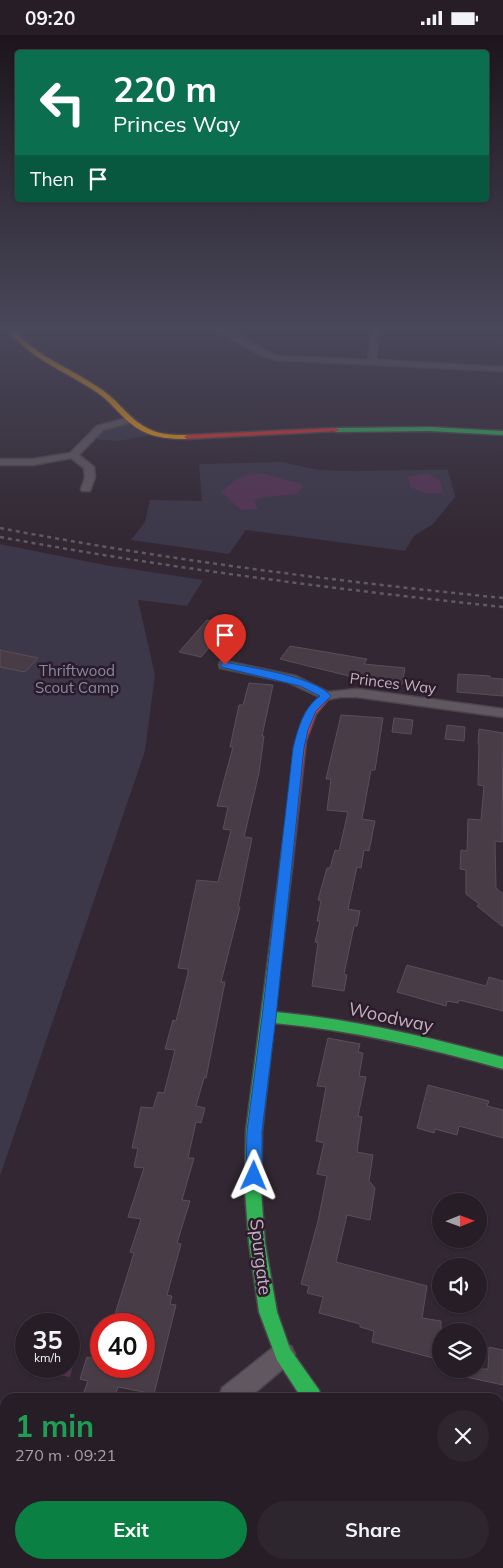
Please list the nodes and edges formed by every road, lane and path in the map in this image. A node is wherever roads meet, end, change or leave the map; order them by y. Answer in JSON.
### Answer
{"nodes":[{"id":1,"x":106,"y":398,"type":"edge"},
{"id":2,"x":130,"y":420,"type":"junction"},
{"id":3,"x":503,"y":433,"type":"edge"},
{"id":4,"x":73,"y":455,"type":"junction"},
{"id":5,"x":0,"y":462,"type":"edge"},
{"id":6,"x":86,"y":489,"type":"dead end"},
{"id":7,"x":225,"y":665,"type":"dead end"},
{"id":8,"x":326,"y":696,"type":"junction"},
{"id":9,"x":503,"y":713,"type":"edge"},
{"id":10,"x":269,"y":1017,"type":"junction"},
{"id":11,"x":503,"y":1063,"type":"edge"},
{"id":12,"x":283,"y":1354,"type":"junction"},
{"id":13,"x":237,"y":1393,"type":"edge"},
{"id":14,"x":309,"y":1393,"type":"edge"}],
"edges":[{"from":1,"to":2,"type":"street"},
{"from":2,"to":3,"type":"street"},
{"from":2,"to":4,"type":"street"},
{"from":4,"to":5,"type":"street"},
{"from":4,"to":6,"type":"street"},
{"from":7,"to":8,"type":"street"},
{"from":8,"to":9,"type":"street","name":"Princes Way"},
{"from":8,"to":10,"type":"street","name":"Spurgate"},
{"from":10,"to":11,"type":"street","name":"Woodway"},
{"from":10,"to":12,"type":"street","name":"Spurgate"},
{"from":12,"to":13,"type":"street"},
{"from":12,"to":14,"type":"street","name":"Spurgate"}]}
